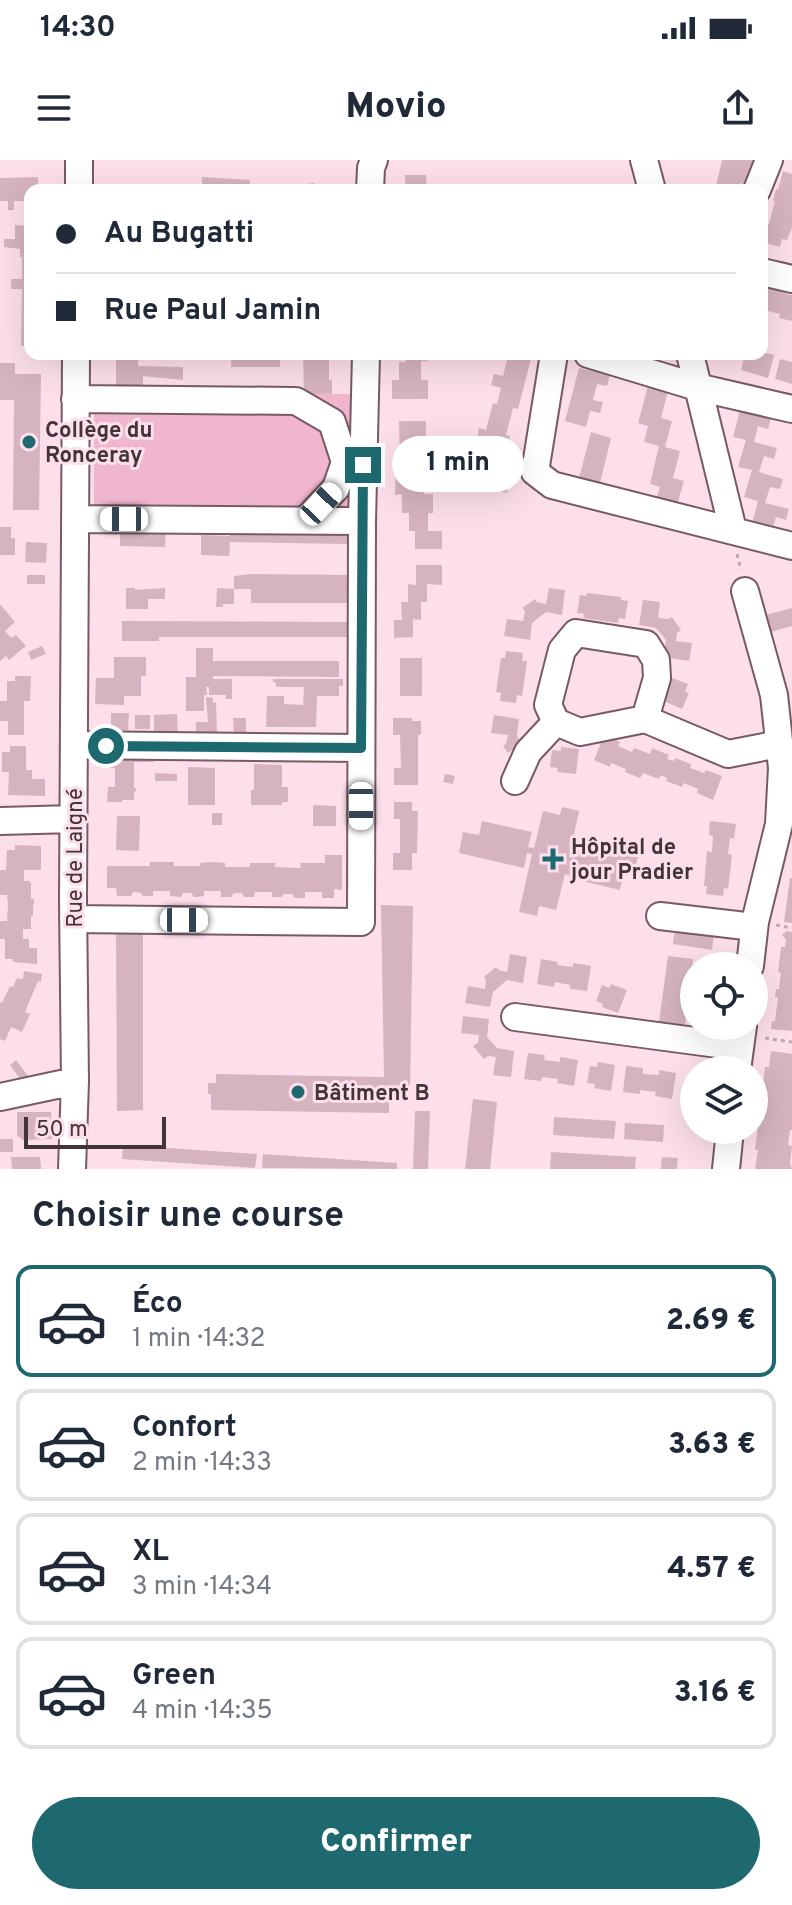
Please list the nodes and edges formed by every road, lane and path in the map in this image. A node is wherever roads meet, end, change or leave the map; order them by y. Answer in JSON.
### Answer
{"nodes":[{"id":1,"x":79,"y":160,"type":"edge"},
{"id":2,"x":374,"y":160,"type":"edge"},
{"id":3,"x":644,"y":160,"type":"edge"},
{"id":4,"x":769,"y":160,"type":"edge"},
{"id":5,"x":79,"y":184,"type":"edge"},
{"id":6,"x":370,"y":184,"type":"edge"},
{"id":7,"x":650,"y":184,"type":"edge"},
{"id":8,"x":759,"y":184,"type":"edge"},
{"id":9,"x":768,"y":273,"type":"edge"},
{"id":10,"x":792,"y":279,"type":"edge"},
{"id":11,"x":76,"y":360,"type":"edge"},
{"id":12,"x":366,"y":360,"type":"edge"},
{"id":13,"x":553,"y":360,"type":"edge"},
{"id":14,"x":608,"y":360,"type":"edge"},
{"id":15,"x":691,"y":360,"type":"edge"},
{"id":16,"x":697,"y":387,"type":"junction"},
{"id":17,"x":75,"y":399,"type":"junction"},
{"id":18,"x":792,"y":409,"type":"edge"},
{"id":19,"x":75,"y":519,"type":"junction"},
{"id":20,"x":306,"y":520,"type":"junction"},
{"id":21,"x":362,"y":521,"type":"junction"},
{"id":22,"x":733,"y":530,"type":"junction"},
{"id":23,"x":792,"y":546,"type":"edge"},
{"id":24,"x":745,"y":591,"type":"joint"},
{"id":25,"x":783,"y":693,"type":"edge"},
{"id":26,"x":645,"y":719,"type":"junction"},
{"id":27,"x":556,"y":722,"type":"junction"},
{"id":28,"x":779,"y":744,"type":"junction"},
{"id":29,"x":74,"y":745,"type":"junction"},
{"id":30,"x":361,"y":748,"type":"junction"},
{"id":31,"x":515,"y":781,"type":"dead end"},
{"id":32,"x":74,"y":819,"type":"junction"},
{"id":33,"x":0,"y":821,"type":"edge"},
{"id":34,"x":660,"y":916,"type":"dead end"},
{"id":35,"x":73,"y":919,"type":"junction"},
{"id":36,"x":754,"y":927,"type":"junction"},
{"id":37,"x":751,"y":952,"type":"edge"},
{"id":38,"x":515,"y":1017,"type":"dead end"},
{"id":39,"x":792,"y":1042,"type":"edge"},
{"id":40,"x":740,"y":1044,"type":"edge"},
{"id":41,"x":75,"y":1081,"type":"junction"},
{"id":42,"x":0,"y":1097,"type":"edge"},
{"id":43,"x":729,"y":1144,"type":"edge"},
{"id":44,"x":72,"y":1169,"type":"edge"},
{"id":45,"x":726,"y":1169,"type":"edge"}],
"edges":[{"from":1,"to":5,"type":"street"},
{"from":2,"to":6,"type":"street"},
{"from":3,"to":7,"type":"street"},
{"from":4,"to":8,"type":"street"},
{"from":9,"to":10,"type":"street"},
{"from":11,"to":17,"type":"street","name":"Rue de Laigné"},
{"from":12,"to":21,"type":"street"},
{"from":13,"to":22,"type":"street"},
{"from":14,"to":16,"type":"street"},
{"from":15,"to":16,"type":"street"},
{"from":16,"to":18,"type":"street"},
{"from":16,"to":22,"type":"street"},
{"from":17,"to":19,"type":"street","name":"Rue de Laigné"},
{"from":17,"to":20,"type":"street"},
{"from":19,"to":20,"type":"street"},
{"from":19,"to":29,"type":"street","name":"Rue de Laigné"},
{"from":20,"to":21,"type":"street"},
{"from":21,"to":30,"type":"street"},
{"from":22,"to":23,"type":"street"},
{"from":22,"to":24,"type":"path"},
{"from":24,"to":25,"type":"street"},
{"from":25,"to":28,"type":"street"},
{"from":26,"to":27,"type":"street"},
{"from":26,"to":27,"type":"street"},
{"from":26,"to":28,"type":"street"},
{"from":27,"to":31,"type":"street"},
{"from":28,"to":36,"type":"street"},
{"from":29,"to":30,"type":"street"},
{"from":29,"to":32,"type":"street","name":"Rue de Laigné"},
{"from":30,"to":35,"type":"street"},
{"from":32,"to":33,"type":"street"},
{"from":32,"to":35,"type":"street","name":"Rue de Laigné"},
{"from":34,"to":36,"type":"street"},
{"from":35,"to":41,"type":"street","name":"Rue de Laigné"},
{"from":36,"to":37,"type":"street"},
{"from":38,"to":40,"type":"street"},
{"from":39,"to":40,"type":"path"},
{"from":41,"to":42,"type":"street"},
{"from":41,"to":44,"type":"street","name":"Rue de Laigné"},
{"from":43,"to":45,"type":"street"}]}
